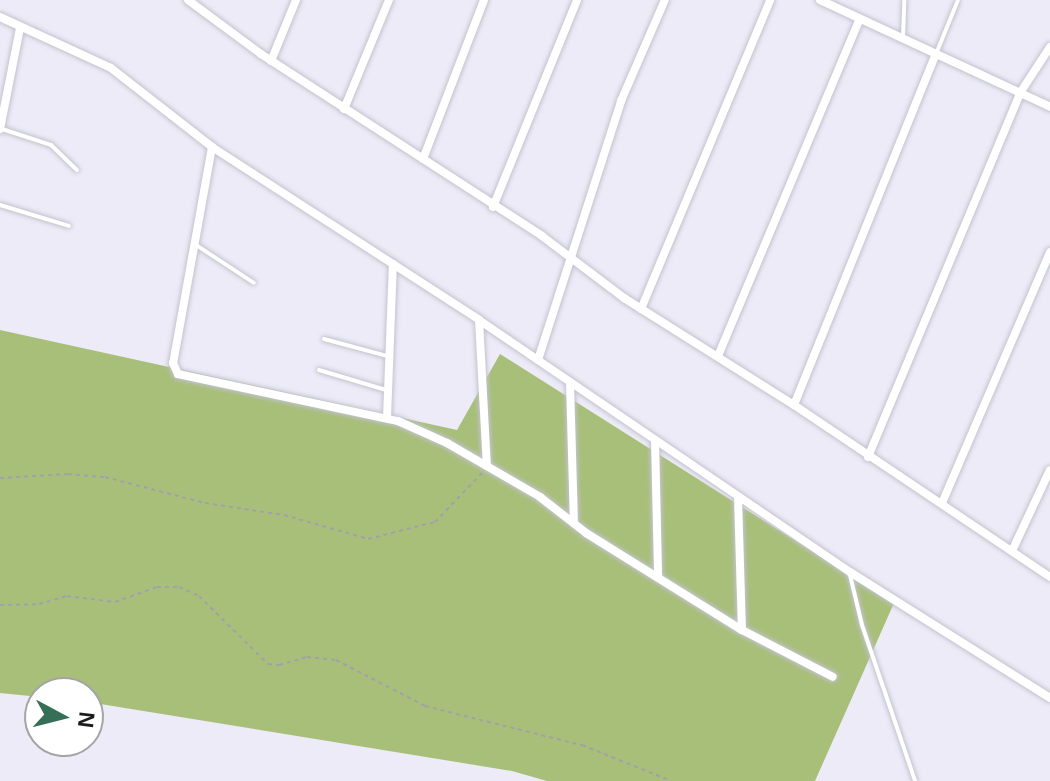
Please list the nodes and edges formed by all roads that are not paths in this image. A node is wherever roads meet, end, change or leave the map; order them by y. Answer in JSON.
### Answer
{"nodes":[{"id":1,"x":188,"y":0,"type":"edge"},
{"id":2,"x":296,"y":0,"type":"edge"},
{"id":3,"x":389,"y":0,"type":"edge"},
{"id":4,"x":484,"y":0,"type":"edge"},
{"id":5,"x":577,"y":0,"type":"edge"},
{"id":6,"x":665,"y":0,"type":"edge"},
{"id":7,"x":770,"y":0,"type":"edge"},
{"id":8,"x":820,"y":0,"type":"edge"},
{"id":9,"x":904,"y":0,"type":"edge"},
{"id":10,"x":958,"y":0,"type":"edge"},
{"id":11,"x":202,"y":4,"type":"edge"},
{"id":12,"x":0,"y":17,"type":"edge"},
{"id":13,"x":859,"y":21,"type":"junction"},
{"id":14,"x":20,"y":28,"type":"junction"},
{"id":15,"x":903,"y":41,"type":"junction"},
{"id":16,"x":1050,"y":47,"type":"edge"},
{"id":17,"x":936,"y":54,"type":"junction"},
{"id":18,"x":271,"y":61,"type":"junction"},
{"id":19,"x":1020,"y":93,"type":"junction"},
{"id":20,"x":1050,"y":107,"type":"edge"},
{"id":21,"x":344,"y":109,"type":"junction"},
{"id":22,"x":0,"y":128,"type":"edge"},
{"id":23,"x":212,"y":147,"type":"junction"},
{"id":24,"x":423,"y":159,"type":"junction"},
{"id":25,"x":77,"y":170,"type":"dead end"},
{"id":26,"x":0,"y":205,"type":"edge"},
{"id":27,"x":493,"y":207,"type":"junction"},
{"id":28,"x":69,"y":226,"type":"dead end"},
{"id":29,"x":194,"y":244,"type":"junction"},
{"id":30,"x":1050,"y":252,"type":"edge"},
{"id":31,"x":572,"y":259,"type":"junction"},
{"id":32,"x":393,"y":264,"type":"junction"},
{"id":33,"x":254,"y":283,"type":"dead end"},
{"id":34,"x":641,"y":309,"type":"junction"},
{"id":35,"x":479,"y":320,"type":"junction"},
{"id":36,"x":324,"y":339,"type":"dead end"},
{"id":37,"x":390,"y":356,"type":"junction"},
{"id":38,"x":718,"y":356,"type":"junction"},
{"id":39,"x":538,"y":360,"type":"junction"},
{"id":40,"x":319,"y":370,"type":"dead end"},
{"id":41,"x":570,"y":382,"type":"junction"},
{"id":42,"x":388,"y":390,"type":"junction"},
{"id":43,"x":794,"y":405,"type":"junction"},
{"id":44,"x":387,"y":418,"type":"junction"},
{"id":45,"x":655,"y":440,"type":"junction"},
{"id":46,"x":868,"y":457,"type":"junction"},
{"id":47,"x":487,"y":466,"type":"junction"},
{"id":48,"x":1050,"y":470,"type":"edge"},
{"id":49,"x":738,"y":497,"type":"junction"},
{"id":50,"x":942,"y":503,"type":"junction"},
{"id":51,"x":574,"y":523,"type":"junction"},
{"id":52,"x":1012,"y":551,"type":"junction"},
{"id":53,"x":850,"y":572,"type":"junction"},
{"id":54,"x":658,"y":576,"type":"junction"},
{"id":55,"x":1050,"y":577,"type":"edge"},
{"id":56,"x":742,"y":630,"type":"junction"},
{"id":57,"x":833,"y":677,"type":"dead end"},
{"id":58,"x":1050,"y":698,"type":"edge"},
{"id":59,"x":915,"y":781,"type":"edge"}],
"edges":[{"from":1,"to":11,"type":"street"},
{"from":2,"to":18,"type":"street"},
{"from":3,"to":21,"type":"street"},
{"from":4,"to":24,"type":"street"},
{"from":5,"to":27,"type":"street"},
{"from":6,"to":31,"type":"street"},
{"from":7,"to":34,"type":"street"},
{"from":8,"to":13,"type":"street"},
{"from":9,"to":15,"type":"lane"},
{"from":10,"to":17,"type":"lane"},
{"from":11,"to":18,"type":"street"},
{"from":12,"to":14,"type":"street"},
{"from":13,"to":15,"type":"street"},
{"from":13,"to":38,"type":"street"},
{"from":14,"to":22,"type":"street"},
{"from":14,"to":23,"type":"street"},
{"from":15,"to":17,"type":"street"},
{"from":16,"to":19,"type":"street"},
{"from":17,"to":19,"type":"street"},
{"from":17,"to":43,"type":"street"},
{"from":18,"to":21,"type":"street"},
{"from":19,"to":20,"type":"street"},
{"from":19,"to":46,"type":"street"},
{"from":21,"to":24,"type":"street"},
{"from":22,"to":25,"type":"lane"},
{"from":23,"to":29,"type":"street"},
{"from":23,"to":32,"type":"street"},
{"from":24,"to":27,"type":"street"},
{"from":26,"to":28,"type":"lane"},
{"from":27,"to":31,"type":"street"},
{"from":29,"to":33,"type":"lane"},
{"from":29,"to":44,"type":"street"},
{"from":30,"to":50,"type":"street"},
{"from":31,"to":34,"type":"street"},
{"from":31,"to":39,"type":"street"},
{"from":32,"to":35,"type":"street"},
{"from":32,"to":37,"type":"street"},
{"from":34,"to":38,"type":"street"},
{"from":35,"to":39,"type":"street"},
{"from":35,"to":47,"type":"street"},
{"from":36,"to":37,"type":"lane"},
{"from":37,"to":42,"type":"street"},
{"from":38,"to":43,"type":"street"},
{"from":39,"to":41,"type":"street"},
{"from":40,"to":42,"type":"lane"},
{"from":41,"to":45,"type":"street"},
{"from":41,"to":51,"type":"street"},
{"from":42,"to":44,"type":"street"},
{"from":43,"to":46,"type":"street"},
{"from":44,"to":47,"type":"street"},
{"from":45,"to":49,"type":"street"},
{"from":45,"to":54,"type":"street"},
{"from":46,"to":50,"type":"street"},
{"from":47,"to":51,"type":"street"},
{"from":48,"to":52,"type":"street"},
{"from":49,"to":53,"type":"street"},
{"from":49,"to":56,"type":"street"},
{"from":50,"to":52,"type":"street"},
{"from":51,"to":54,"type":"street"},
{"from":52,"to":55,"type":"street"},
{"from":53,"to":58,"type":"street"},
{"from":53,"to":59,"type":"lane"},
{"from":54,"to":56,"type":"street"},
{"from":56,"to":57,"type":"street"}]}
